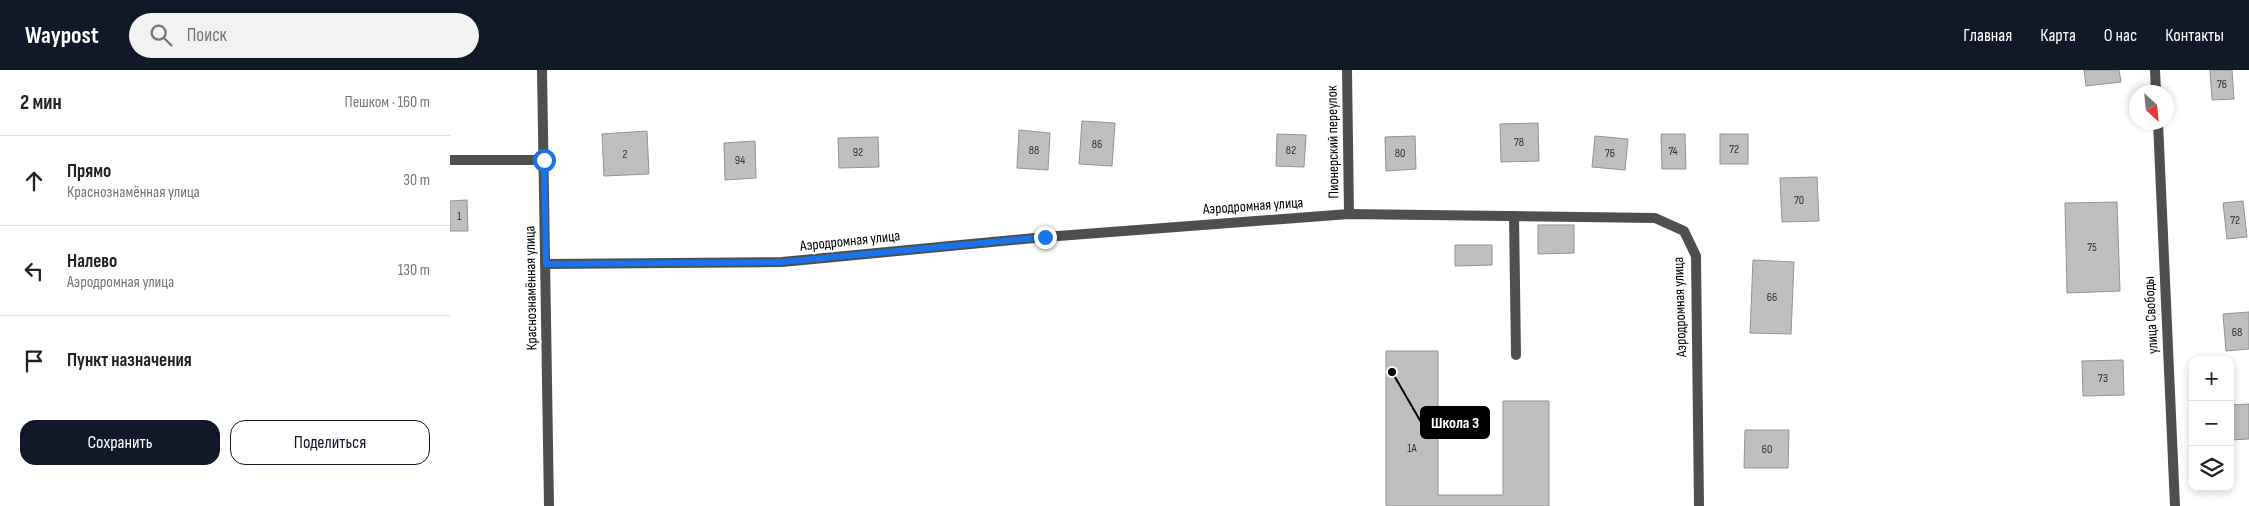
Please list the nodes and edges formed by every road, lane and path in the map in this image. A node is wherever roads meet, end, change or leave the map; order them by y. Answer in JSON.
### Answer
{"nodes":[{"id":1,"x":542,"y":70,"type":"edge"},
{"id":2,"x":1347,"y":70,"type":"edge"},
{"id":3,"x":2155,"y":70,"type":"edge"},
{"id":4,"x":2156,"y":85,"type":"edge"},
{"id":5,"x":2158,"y":130,"type":"edge"},
{"id":6,"x":450,"y":160,"type":"edge"},
{"id":7,"x":544,"y":160,"type":"junction"},
{"id":8,"x":1349,"y":214,"type":"junction"},
{"id":9,"x":1514,"y":216,"type":"junction"},
{"id":10,"x":546,"y":264,"type":"junction"},
{"id":11,"x":1516,"y":355,"type":"dead end"},
{"id":12,"x":549,"y":506,"type":"edge"},
{"id":13,"x":1699,"y":506,"type":"edge"},
{"id":14,"x":2175,"y":506,"type":"edge"}],
"edges":[{"from":1,"to":7,"type":"street","name":"Краснознамённая улица"},
{"from":2,"to":8,"type":"street","name":"Пионерский переулок"},
{"from":3,"to":4,"type":"street"},
{"from":5,"to":14,"type":"street","name":"улица Свободы"},
{"from":6,"to":7,"type":"street"},
{"from":7,"to":10,"type":"street","name":"Краснознамённая улица"},
{"from":8,"to":9,"type":"street","name":"Аэродромная улица"},
{"from":8,"to":10,"type":"street","name":"Аэродромная улица"},
{"from":9,"to":11,"type":"street"},
{"from":9,"to":13,"type":"street","name":"Аэродромная улица"},
{"from":10,"to":12,"type":"street","name":"Краснознамённая улица"}]}
